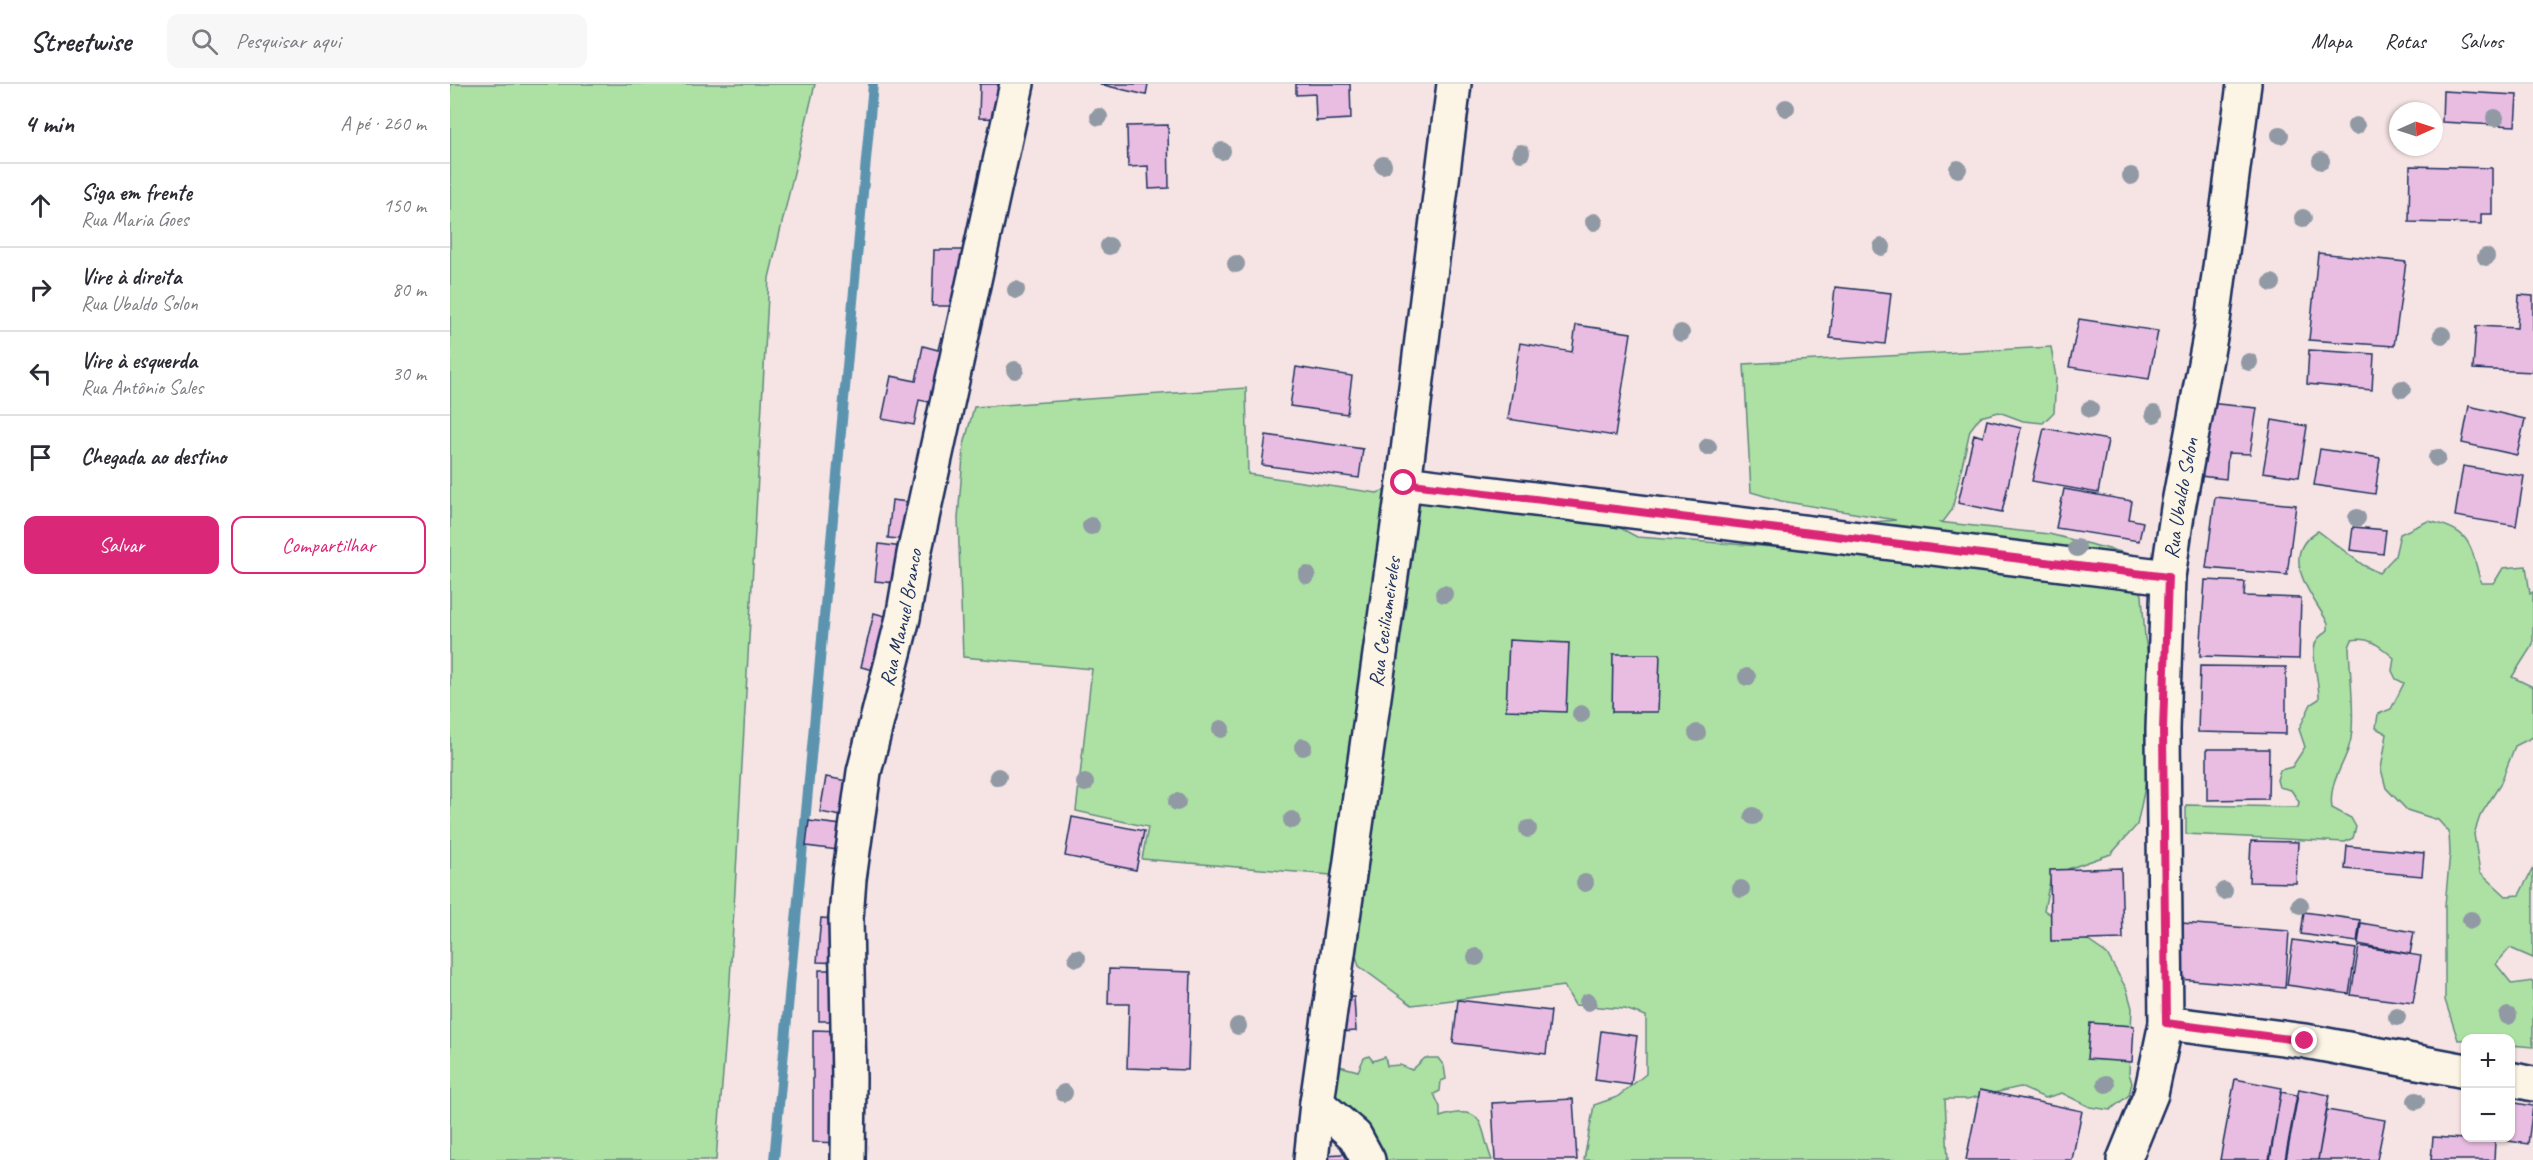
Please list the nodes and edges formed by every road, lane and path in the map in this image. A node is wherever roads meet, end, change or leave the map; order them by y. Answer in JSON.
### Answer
{"nodes":[{"id":1,"x":1017,"y":84,"type":"edge"},
{"id":2,"x":1454,"y":84,"type":"edge"},
{"id":3,"x":2244,"y":84,"type":"edge"},
{"id":4,"x":1404,"y":483,"type":"junction"},
{"id":5,"x":2168,"y":577,"type":"junction"},
{"id":6,"x":2166,"y":1023,"type":"junction"},
{"id":7,"x":2461,"y":1070,"type":"edge"},
{"id":8,"x":2515,"y":1080,"type":"edge"},
{"id":9,"x":2533,"y":1084,"type":"edge"},
{"id":10,"x":1317,"y":1103,"type":"junction"},
{"id":11,"x":848,"y":1160,"type":"edge"},
{"id":12,"x":1311,"y":1160,"type":"edge"},
{"id":13,"x":1368,"y":1160,"type":"edge"},
{"id":14,"x":2124,"y":1160,"type":"edge"}],
"edges":[{"from":1,"to":11,"type":"street","name":"Rua Manuel Branco"},
{"from":2,"to":4,"type":"street","name":"Rua Ceciliameireles"},
{"from":3,"to":5,"type":"street","name":"Rua Ubaldo Solon"},
{"from":4,"to":5,"type":"street"},
{"from":4,"to":10,"type":"street","name":"Rua Ceciliameireles"},
{"from":5,"to":6,"type":"street","name":"Rua Ubaldo Solon"},
{"from":6,"to":7,"type":"street"},
{"from":6,"to":14,"type":"street","name":"Rua Ubaldo Solon"},
{"from":8,"to":9,"type":"street"},
{"from":10,"to":12,"type":"street","name":"Rua Ceciliameireles"},
{"from":10,"to":13,"type":"street"}]}
